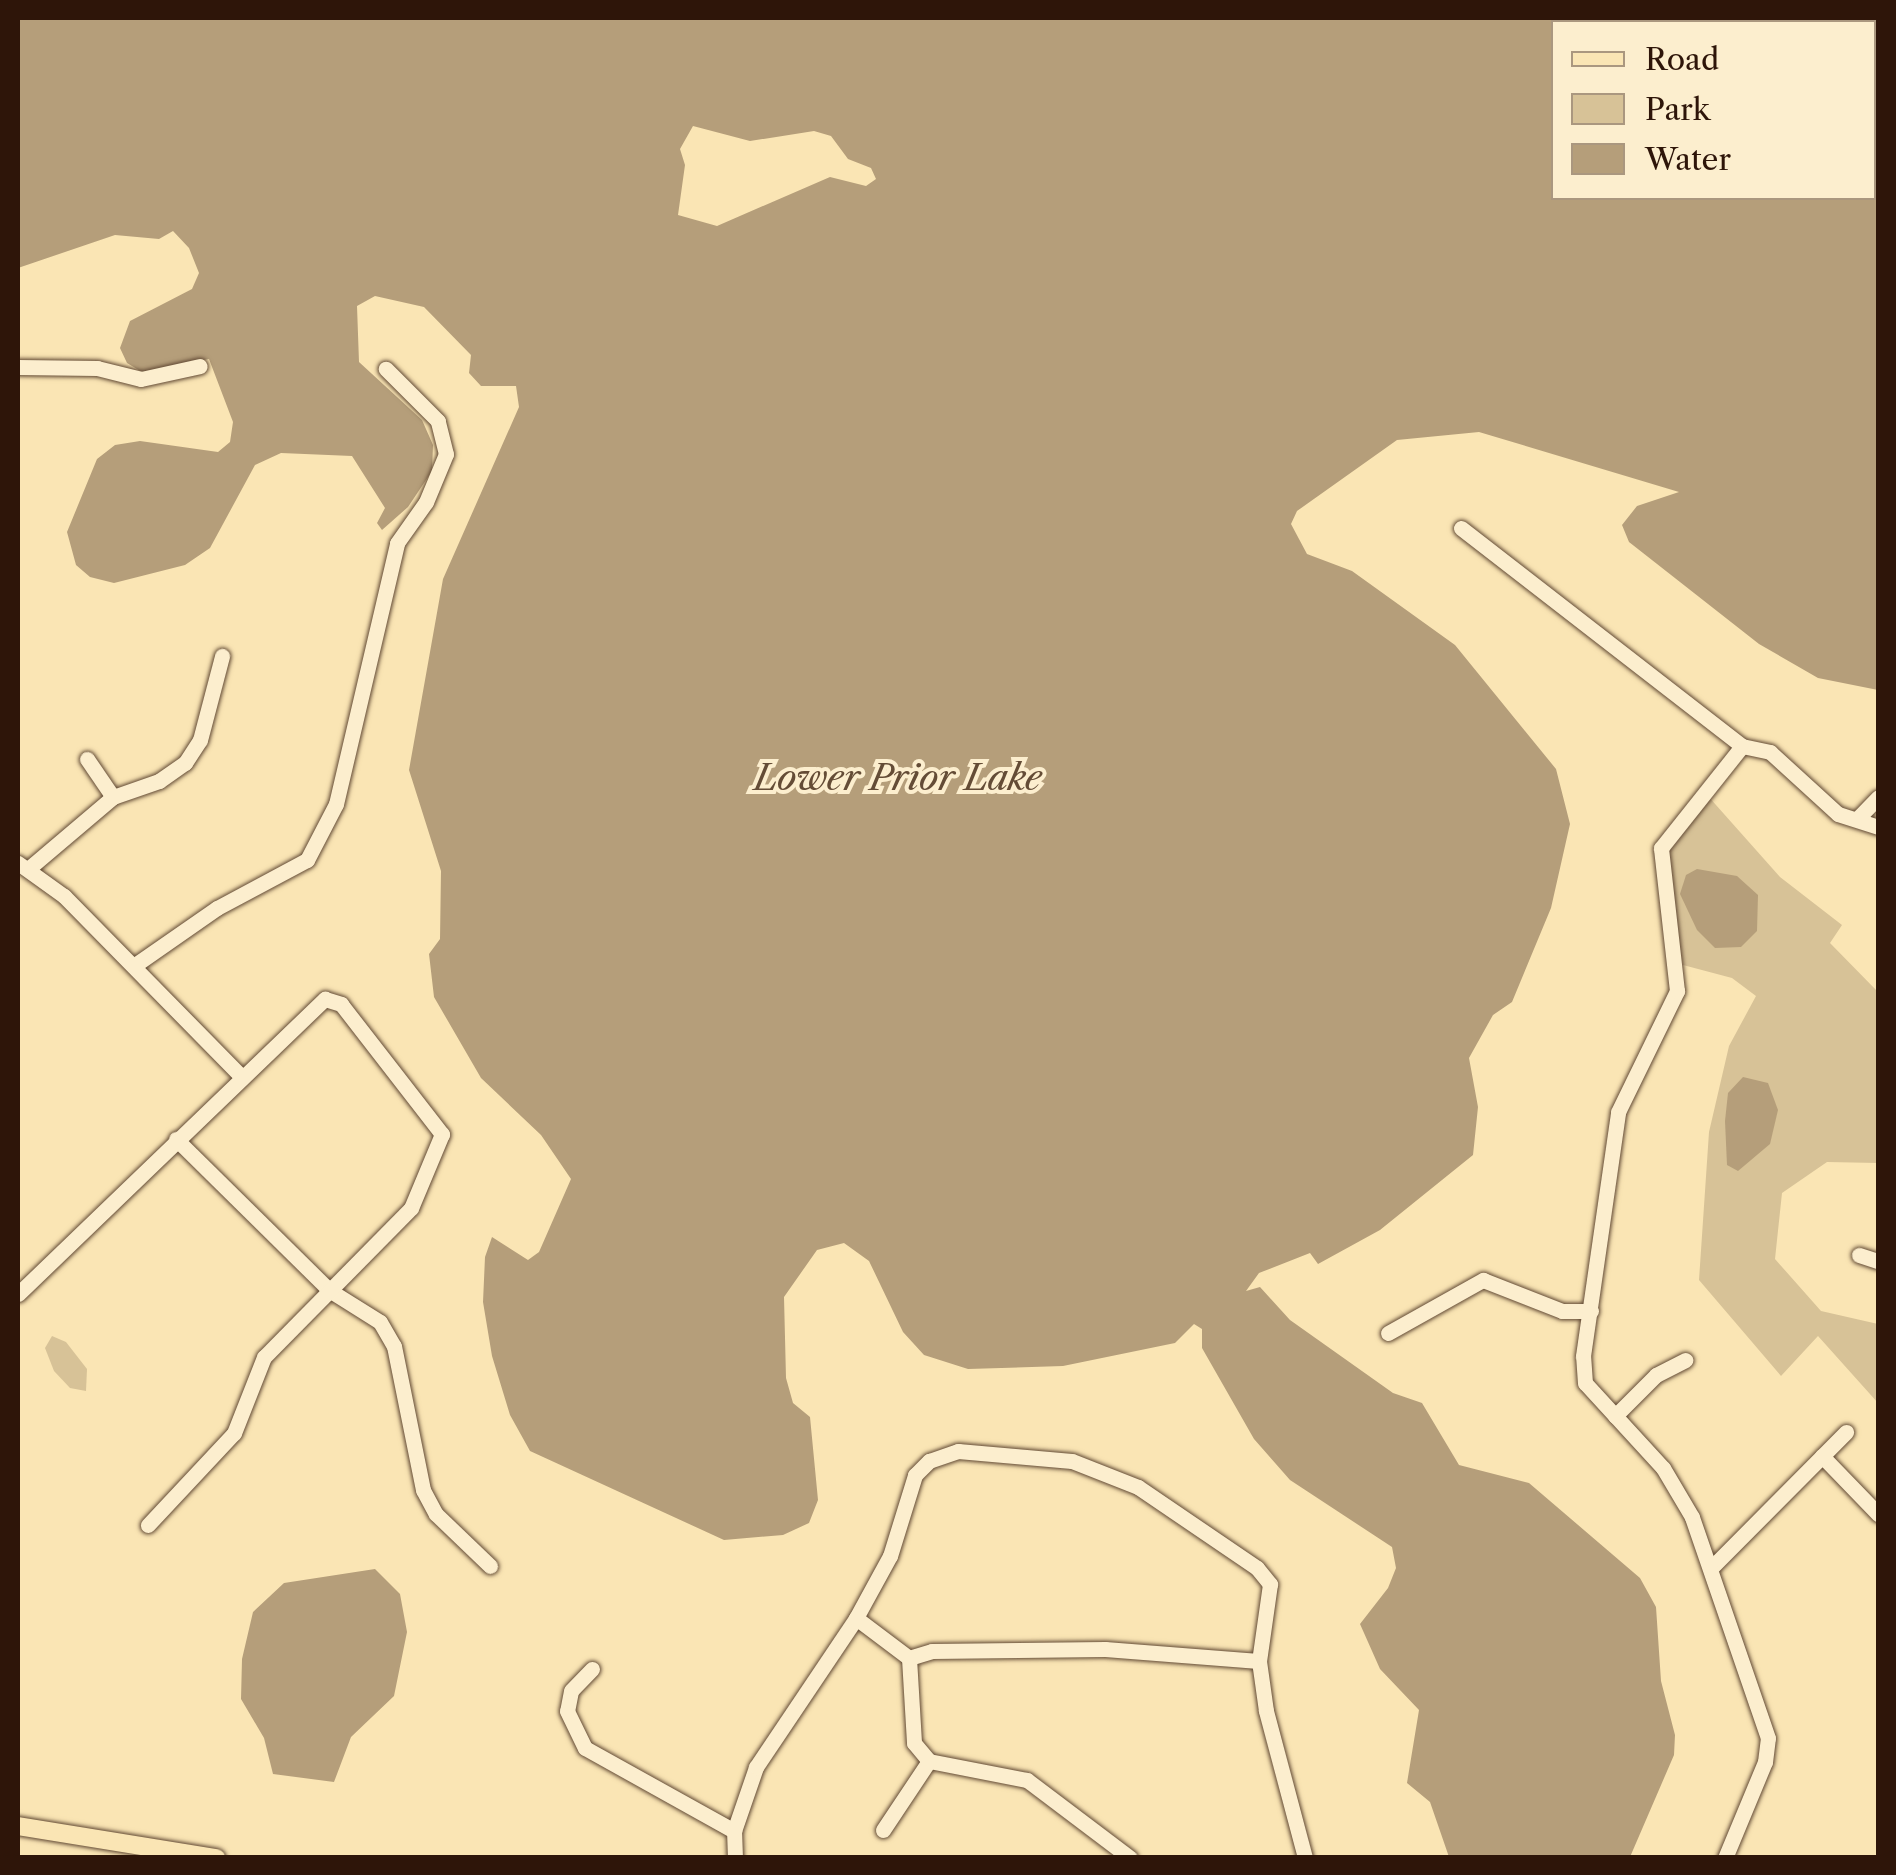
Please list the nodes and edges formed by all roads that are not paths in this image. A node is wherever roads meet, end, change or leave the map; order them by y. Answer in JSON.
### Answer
{"nodes":[{"id":1,"x":200,"y":366,"type":"dead end"},
{"id":2,"x":18,"y":368,"type":"edge"},
{"id":3,"x":386,"y":370,"type":"dead end"},
{"id":4,"x":1461,"y":528,"type":"dead end"},
{"id":5,"x":222,"y":656,"type":"dead end"},
{"id":6,"x":1742,"y":746,"type":"junction"},
{"id":7,"x":87,"y":759,"type":"dead end"},
{"id":8,"x":113,"y":796,"type":"junction"},
{"id":9,"x":1878,"y":797,"type":"edge"},
{"id":10,"x":1857,"y":819,"type":"junction"},
{"id":11,"x":1878,"y":827,"type":"edge"},
{"id":12,"x":23,"y":866,"type":"edge"},
{"id":13,"x":135,"y":965,"type":"junction"},
{"id":14,"x":241,"y":1076,"type":"junction"},
{"id":15,"x":176,"y":1139,"type":"junction"},
{"id":16,"x":1859,"y":1256,"type":"dead end"},
{"id":17,"x":1878,"y":1261,"type":"edge"},
{"id":18,"x":329,"y":1290,"type":"junction"},
{"id":19,"x":18,"y":1294,"type":"edge"},
{"id":20,"x":1591,"y":1311,"type":"junction"},
{"id":21,"x":1388,"y":1333,"type":"dead end"},
{"id":22,"x":1685,"y":1360,"type":"dead end"},
{"id":23,"x":1615,"y":1416,"type":"junction"},
{"id":24,"x":1846,"y":1432,"type":"dead end"},
{"id":25,"x":1822,"y":1456,"type":"junction"},
{"id":26,"x":1878,"y":1514,"type":"edge"},
{"id":27,"x":148,"y":1525,"type":"dead end"},
{"id":28,"x":490,"y":1566,"type":"dead end"},
{"id":29,"x":1713,"y":1566,"type":"junction"},
{"id":30,"x":856,"y":1618,"type":"junction"},
{"id":31,"x":909,"y":1658,"type":"junction"},
{"id":32,"x":1258,"y":1661,"type":"junction"},
{"id":33,"x":592,"y":1669,"type":"dead end"},
{"id":34,"x":929,"y":1761,"type":"junction"},
{"id":35,"x":18,"y":1826,"type":"edge"},
{"id":36,"x":883,"y":1830,"type":"dead end"},
{"id":37,"x":734,"y":1831,"type":"junction"},
{"id":38,"x":156,"y":1853,"type":"edge"},
{"id":39,"x":216,"y":1858,"type":"edge"},
{"id":40,"x":735,"y":1858,"type":"edge"},
{"id":41,"x":1130,"y":1858,"type":"edge"},
{"id":42,"x":1304,"y":1858,"type":"edge"},
{"id":43,"x":1724,"y":1858,"type":"edge"}],
"edges":[{"from":1,"to":2,"type":"street"},
{"from":3,"to":13,"type":"street"},
{"from":4,"to":6,"type":"street"},
{"from":5,"to":8,"type":"street"},
{"from":6,"to":10,"type":"street"},
{"from":6,"to":20,"type":"street"},
{"from":7,"to":8,"type":"street"},
{"from":8,"to":12,"type":"street"},
{"from":9,"to":10,"type":"street"},
{"from":10,"to":11,"type":"street"},
{"from":12,"to":13,"type":"street"},
{"from":13,"to":14,"type":"street"},
{"from":14,"to":15,"type":"street"},
{"from":14,"to":18,"type":"street"},
{"from":15,"to":18,"type":"street"},
{"from":15,"to":19,"type":"street"},
{"from":16,"to":17,"type":"street"},
{"from":18,"to":27,"type":"street"},
{"from":18,"to":28,"type":"street"},
{"from":20,"to":21,"type":"street"},
{"from":20,"to":23,"type":"street"},
{"from":22,"to":23,"type":"street"},
{"from":23,"to":29,"type":"street"},
{"from":24,"to":25,"type":"street"},
{"from":25,"to":26,"type":"street"},
{"from":25,"to":29,"type":"street"},
{"from":29,"to":43,"type":"street"},
{"from":30,"to":31,"type":"street"},
{"from":30,"to":32,"type":"street"},
{"from":30,"to":37,"type":"street"},
{"from":31,"to":32,"type":"street"},
{"from":31,"to":34,"type":"street"},
{"from":32,"to":42,"type":"street"},
{"from":33,"to":37,"type":"street"},
{"from":34,"to":36,"type":"street"},
{"from":34,"to":41,"type":"street"},
{"from":35,"to":38,"type":"main road"},
{"from":37,"to":40,"type":"street"},
{"from":38,"to":39,"type":"main road"}]}
